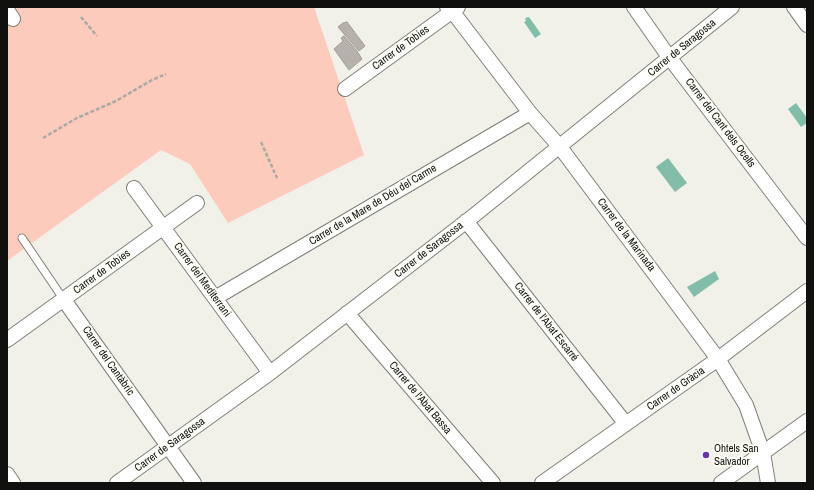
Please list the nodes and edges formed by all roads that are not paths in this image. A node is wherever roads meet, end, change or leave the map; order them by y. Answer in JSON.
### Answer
{"nodes":[{"id":1,"x":634,"y":7,"type":"edge"},
{"id":2,"x":732,"y":7,"type":"edge"},
{"id":3,"x":794,"y":7,"type":"edge"},
{"id":4,"x":452,"y":8,"type":"edge"},
{"id":5,"x":807,"y":25,"type":"edge"},
{"id":6,"x":669,"y":57,"type":"junction"},
{"id":7,"x":345,"y":89,"type":"dead end"},
{"id":8,"x":530,"y":112,"type":"junction"},
{"id":9,"x":560,"y":146,"type":"junction"},
{"id":10,"x":134,"y":188,"type":"dead end"},
{"id":11,"x":197,"y":204,"type":"dead end"},
{"id":12,"x":466,"y":221,"type":"junction"},
{"id":13,"x":164,"y":227,"type":"junction"},
{"id":14,"x":22,"y":238,"type":"dead end"},
{"id":15,"x":807,"y":238,"type":"edge"},
{"id":16,"x":807,"y":291,"type":"edge"},
{"id":17,"x":216,"y":298,"type":"junction"},
{"id":18,"x":64,"y":300,"type":"junction"},
{"id":19,"x":347,"y":313,"type":"junction"},
{"id":20,"x":7,"y":340,"type":"edge"},
{"id":21,"x":718,"y":359,"type":"junction"},
{"id":22,"x":270,"y":373,"type":"junction"},
{"id":23,"x":807,"y":421,"type":"edge"},
{"id":24,"x":626,"y":424,"type":"junction"},
{"id":25,"x":168,"y":447,"type":"junction"},
{"id":26,"x":762,"y":453,"type":"junction"},
{"id":27,"x":7,"y":474,"type":"edge"},
{"id":28,"x":13,"y":483,"type":"edge"},
{"id":29,"x":117,"y":483,"type":"edge"},
{"id":30,"x":194,"y":483,"type":"edge"},
{"id":31,"x":493,"y":483,"type":"edge"},
{"id":32,"x":542,"y":483,"type":"edge"},
{"id":33,"x":721,"y":483,"type":"edge"},
{"id":34,"x":768,"y":483,"type":"edge"}],
"edges":[{"from":1,"to":6,"type":"street","name":"Carrer del Cant dels Ocells"},
{"from":2,"to":6,"type":"street","name":"Carrer de Saragossa"},
{"from":3,"to":5,"type":"street"},
{"from":4,"to":7,"type":"street","name":"Carrer de Tobies"},
{"from":4,"to":8,"type":"street","name":"Carrer de la Marinada"},
{"from":6,"to":9,"type":"street","name":"Carrer de Saragossa"},
{"from":6,"to":15,"type":"street","name":"Carrer del Cant dels Ocells"},
{"from":8,"to":9,"type":"street","name":"Carrer de la Marinada"},
{"from":8,"to":17,"type":"street","name":"Carrer de la Mare de Déu del Carme"},
{"from":9,"to":12,"type":"street","name":"Carrer de Saragossa"},
{"from":9,"to":21,"type":"street","name":"Carrer de la Marinada"},
{"from":10,"to":13,"type":"street","name":"Carrer del Mediterrani"},
{"from":11,"to":13,"type":"street","name":"Carrer de Tobies"},
{"from":12,"to":19,"type":"street","name":"Carrer de Saragossa"},
{"from":12,"to":24,"type":"street","name":"Carrer de l'Abat Escarré"},
{"from":13,"to":17,"type":"street","name":"Carrer del Mediterrani"},
{"from":13,"to":18,"type":"street","name":"Carrer de Tobies"},
{"from":14,"to":18,"type":"lane","name":"Carrer del Cantàbric"},
{"from":16,"to":21,"type":"street","name":"Carrer de Gràcia"},
{"from":17,"to":22,"type":"street","name":"Carrer del Mediterrani"},
{"from":18,"to":20,"type":"street","name":"Carrer de Tobies"},
{"from":18,"to":25,"type":"street","name":"Carrer del Cantàbric"},
{"from":19,"to":22,"type":"street","name":"Carrer de Saragossa"},
{"from":19,"to":31,"type":"street","name":"Carrer de l'Abat Bassa"},
{"from":21,"to":24,"type":"street","name":"Carrer de Gràcia"},
{"from":21,"to":26,"type":"street","name":"Carrer de la Marinada"},
{"from":22,"to":25,"type":"street","name":"Carrer de Saragossa"},
{"from":23,"to":26,"type":"street"},
{"from":24,"to":32,"type":"street","name":"Carrer de Gràcia"},
{"from":25,"to":29,"type":"street","name":"Carrer de Saragossa"},
{"from":25,"to":30,"type":"street","name":"Carrer del Cantàbric"},
{"from":26,"to":33,"type":"street"},
{"from":26,"to":34,"type":"street","name":"Carrer de la Marinada"},
{"from":27,"to":28,"type":"street"}]}
